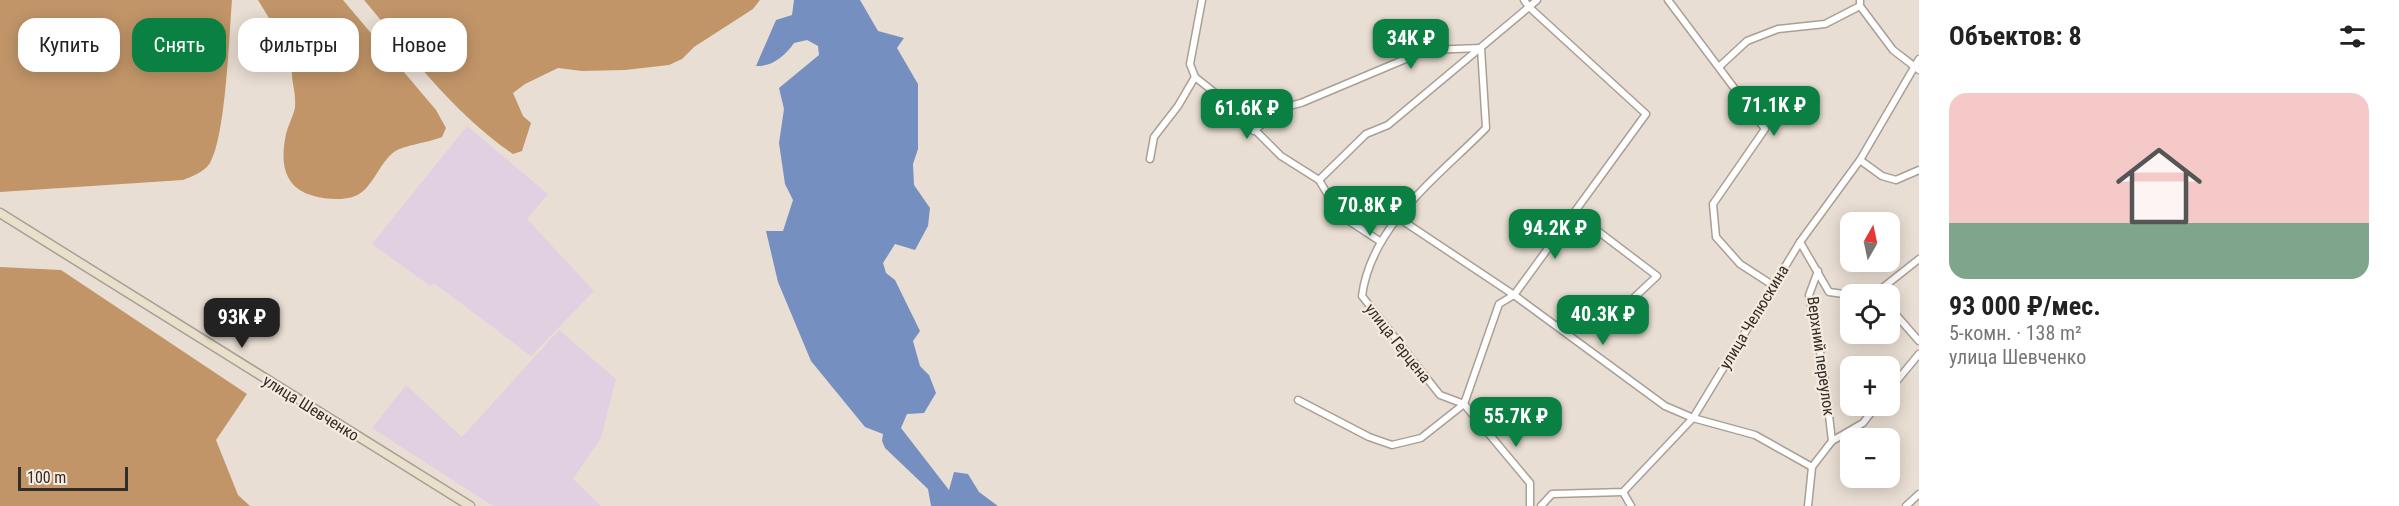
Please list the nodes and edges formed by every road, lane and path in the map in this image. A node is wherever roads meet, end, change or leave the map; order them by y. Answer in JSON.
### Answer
{"nodes":[{"id":1,"x":1202,"y":0,"type":"edge"},
{"id":2,"x":1524,"y":0,"type":"edge"},
{"id":3,"x":1537,"y":0,"type":"edge"},
{"id":4,"x":1668,"y":0,"type":"edge"},
{"id":5,"x":1860,"y":3,"type":"edge"},
{"id":6,"x":1529,"y":7,"type":"junction"},
{"id":7,"x":1481,"y":48,"type":"junction"},
{"id":8,"x":1919,"y":59,"type":"edge"},
{"id":9,"x":1720,"y":66,"type":"junction"},
{"id":10,"x":1916,"y":68,"type":"edge"},
{"id":11,"x":1195,"y":77,"type":"junction"},
{"id":12,"x":1254,"y":131,"type":"junction"},
{"id":13,"x":1150,"y":159,"type":"dead end"},
{"id":14,"x":1860,"y":160,"type":"junction"},
{"id":15,"x":1919,"y":170,"type":"edge"},
{"id":16,"x":1319,"y":180,"type":"junction"},
{"id":17,"x":0,"y":213,"type":"edge"},
{"id":18,"x":1574,"y":213,"type":"junction"},
{"id":19,"x":1397,"y":217,"type":"junction"},
{"id":20,"x":1381,"y":242,"type":"junction"},
{"id":21,"x":1800,"y":242,"type":"junction"},
{"id":22,"x":1919,"y":259,"type":"edge"},
{"id":23,"x":1818,"y":271,"type":"junction"},
{"id":24,"x":1888,"y":284,"type":"edge"},
{"id":25,"x":1774,"y":285,"type":"junction"},
{"id":26,"x":1840,"y":294,"type":"edge"},
{"id":27,"x":1514,"y":296,"type":"junction"},
{"id":28,"x":1621,"y":310,"type":"dead end"},
{"id":29,"x":1900,"y":319,"type":"edge"},
{"id":30,"x":1919,"y":341,"type":"edge"},
{"id":31,"x":1919,"y":354,"type":"edge"},
{"id":32,"x":1900,"y":377,"type":"edge"},
{"id":33,"x":1299,"y":400,"type":"dead end"},
{"id":34,"x":1464,"y":404,"type":"junction"},
{"id":35,"x":1868,"y":416,"type":"edge"},
{"id":36,"x":1693,"y":418,"type":"junction"},
{"id":37,"x":1832,"y":441,"type":"junction"},
{"id":38,"x":1812,"y":467,"type":"junction"},
{"id":39,"x":1623,"y":492,"type":"junction"},
{"id":40,"x":1919,"y":494,"type":"edge"},
{"id":41,"x":470,"y":506,"type":"edge"},
{"id":42,"x":1530,"y":506,"type":"edge"},
{"id":43,"x":1541,"y":506,"type":"edge"},
{"id":44,"x":1632,"y":506,"type":"edge"},
{"id":45,"x":1808,"y":506,"type":"edge"},
{"id":46,"x":1906,"y":506,"type":"edge"}],
"edges":[{"from":1,"to":11,"type":"street"},
{"from":2,"to":6,"type":"street"},
{"from":3,"to":6,"type":"street"},
{"from":4,"to":9,"type":"street"},
{"from":5,"to":9,"type":"street"},
{"from":5,"to":10,"type":"street"},
{"from":6,"to":7,"type":"street"},
{"from":6,"to":18,"type":"street"},
{"from":7,"to":12,"type":"street"},
{"from":7,"to":16,"type":"street"},
{"from":7,"to":19,"type":"street","name":"улица Герцена"},
{"from":8,"to":10,"type":"street","name":"улица Челюскина"},
{"from":9,"to":25,"type":"street"},
{"from":10,"to":14,"type":"street","name":"улица Челюскина"},
{"from":11,"to":12,"type":"street"},
{"from":11,"to":13,"type":"street"},
{"from":12,"to":16,"type":"street"},
{"from":14,"to":15,"type":"street"},
{"from":14,"to":21,"type":"street","name":"улица Челюскина"},
{"from":16,"to":20,"type":"street"},
{"from":17,"to":41,"type":"street","name":"улица Шевченко"},
{"from":18,"to":27,"type":"street"},
{"from":18,"to":28,"type":"street"},
{"from":19,"to":20,"type":"street","name":"улица Герцена"},
{"from":19,"to":27,"type":"street"},
{"from":20,"to":34,"type":"street","name":"улица Герцена"},
{"from":21,"to":23,"type":"street"},
{"from":21,"to":25,"type":"street","name":"улица Челюскина"},
{"from":22,"to":24,"type":"street"},
{"from":23,"to":26,"type":"street"},
{"from":23,"to":37,"type":"street","name":"Верхний переулок"},
{"from":25,"to":36,"type":"street","name":"улица Челюскина"},
{"from":27,"to":34,"type":"street"},
{"from":27,"to":36,"type":"street"},
{"from":29,"to":30,"type":"street"},
{"from":31,"to":32,"type":"street"},
{"from":33,"to":34,"type":"street"},
{"from":34,"to":42,"type":"street"},
{"from":35,"to":37,"type":"street"},
{"from":36,"to":38,"type":"street"},
{"from":36,"to":39,"type":"street","name":"улица Челюскина"},
{"from":37,"to":38,"type":"street"},
{"from":38,"to":45,"type":"street"},
{"from":39,"to":43,"type":"street"},
{"from":39,"to":44,"type":"street"},
{"from":40,"to":46,"type":"street"}]}
